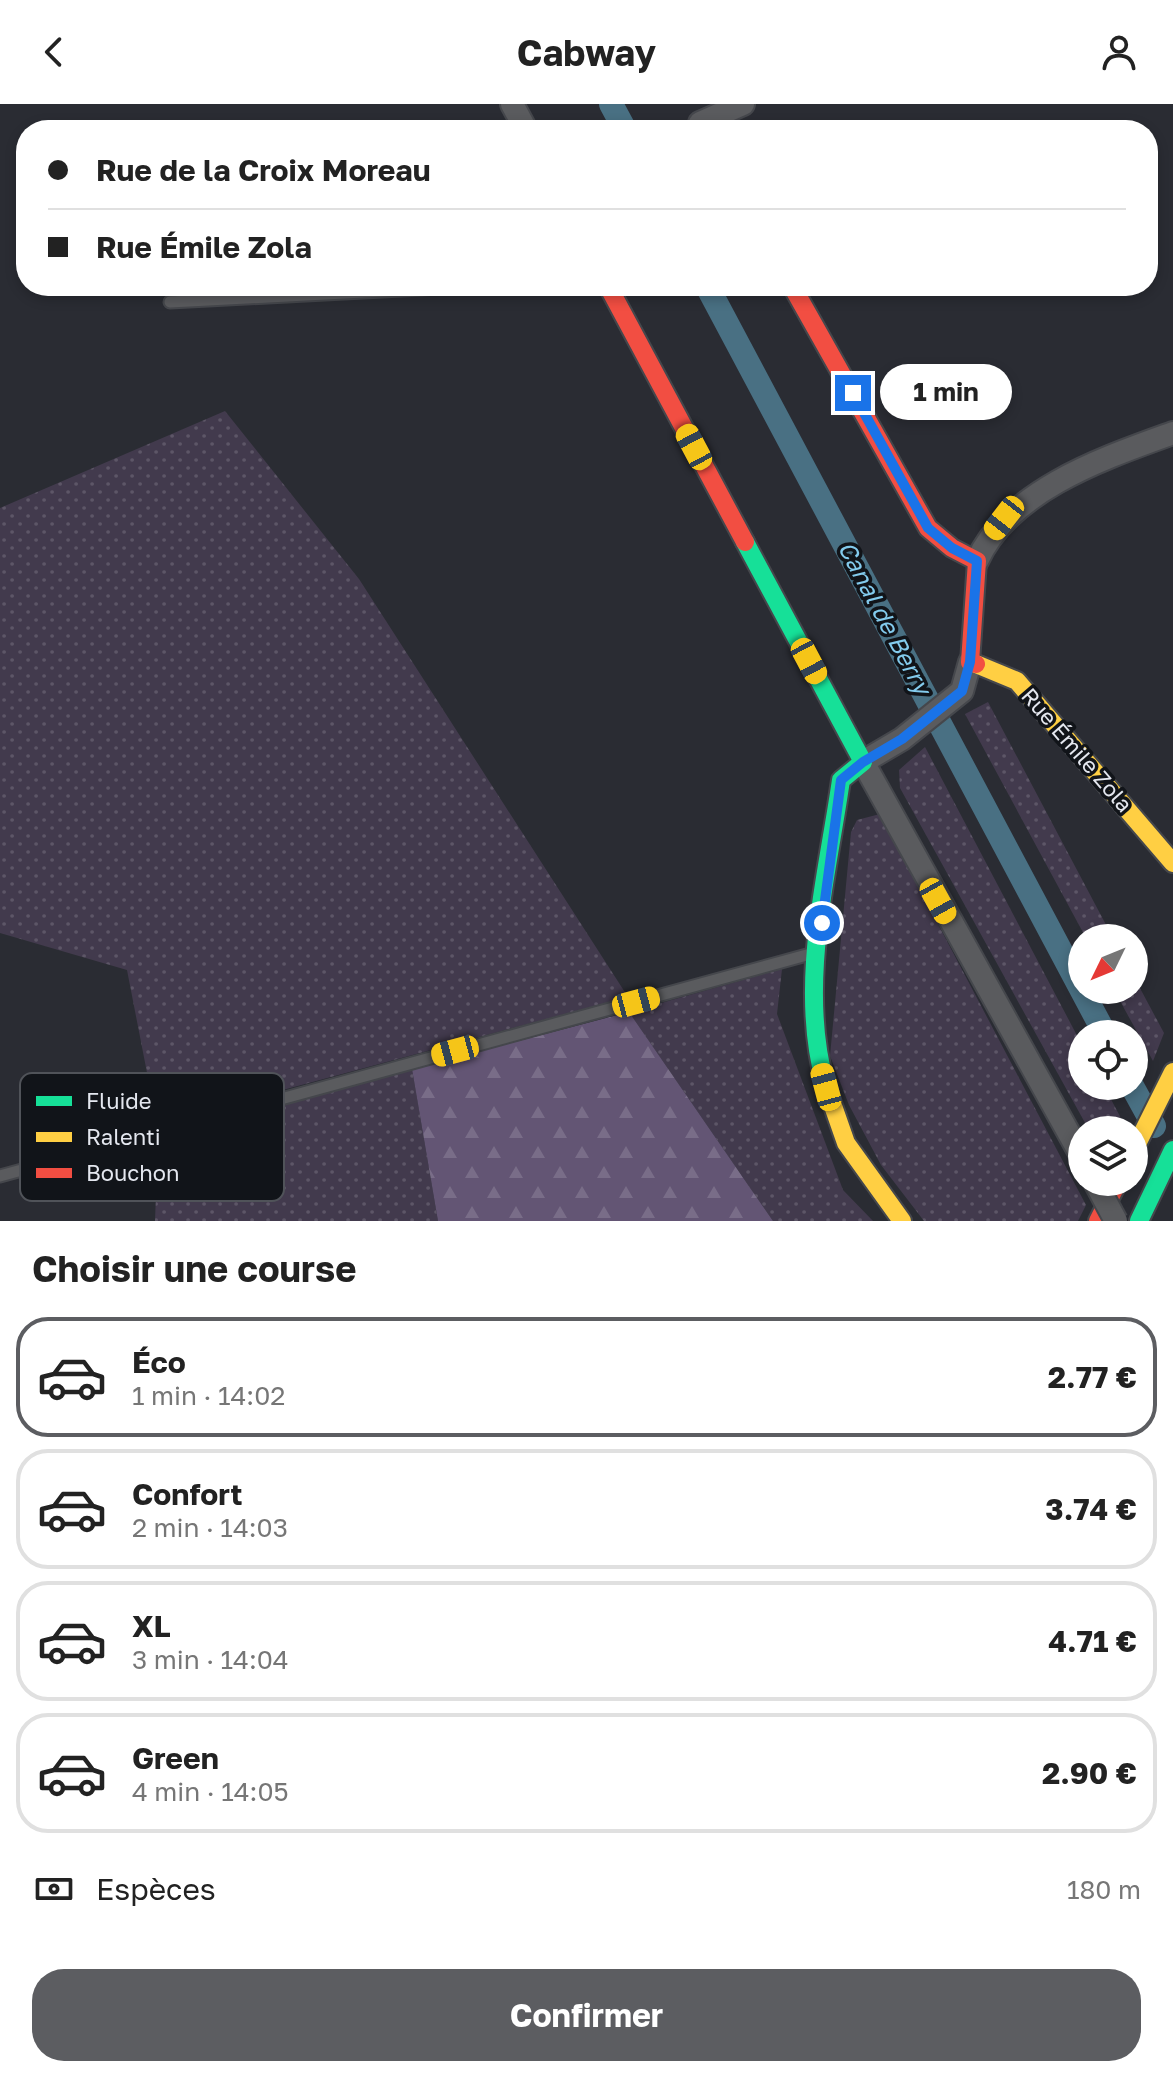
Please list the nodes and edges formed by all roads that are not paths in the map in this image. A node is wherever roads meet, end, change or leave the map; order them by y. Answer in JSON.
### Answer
{"nodes":[{"id":1,"x":743,"y":104,"type":"edge"},
{"id":2,"x":698,"y":119,"type":"edge"},
{"id":3,"x":286,"y":296,"type":"edge"},
{"id":4,"x":613,"y":296,"type":"edge"},
{"id":5,"x":798,"y":296,"type":"edge"},
{"id":6,"x":170,"y":302,"type":"dead end"},
{"id":7,"x":1173,"y":433,"type":"edge"},
{"id":8,"x":977,"y":561,"type":"junction"},
{"id":9,"x":970,"y":662,"type":"junction"},
{"id":10,"x":863,"y":762,"type":"junction"},
{"id":11,"x":1173,"y":863,"type":"edge"},
{"id":12,"x":818,"y":952,"type":"junction"},
{"id":13,"x":1173,"y":1072,"type":"edge"},
{"id":14,"x":284,"y":1098,"type":"edge"},
{"id":15,"x":1148,"y":1122,"type":"edge"},
{"id":16,"x":1068,"y":1132,"type":"edge"},
{"id":17,"x":1173,"y":1150,"type":"edge"},
{"id":18,"x":20,"y":1171,"type":"edge"},
{"id":19,"x":0,"y":1176,"type":"edge"},
{"id":20,"x":1106,"y":1196,"type":"edge"},
{"id":21,"x":1112,"y":1196,"type":"edge"},
{"id":22,"x":1139,"y":1220,"type":"edge"},
{"id":23,"x":902,"y":1221,"type":"edge"},
{"id":24,"x":1098,"y":1221,"type":"edge"},
{"id":25,"x":1116,"y":1221,"type":"edge"}],
"edges":[{"from":1,"to":2,"type":"street"},
{"from":3,"to":6,"type":"lane"},
{"from":4,"to":10,"type":"main road"},
{"from":5,"to":8,"type":"main road"},
{"from":7,"to":8,"type":"street"},
{"from":8,"to":9,"type":"main road"},
{"from":9,"to":10,"type":"street"},
{"from":9,"to":11,"type":"main road","name":"Rue Émile Zola"},
{"from":10,"to":12,"type":"main road"},
{"from":10,"to":16,"type":"street"},
{"from":12,"to":14,"type":"lane"},
{"from":12,"to":23,"type":"main road"},
{"from":13,"to":15,"type":"main road"},
{"from":17,"to":22,"type":"main road"},
{"from":18,"to":19,"type":"lane"},
{"from":20,"to":24,"type":"main road"},
{"from":21,"to":25,"type":"street","bridge":true}]}
